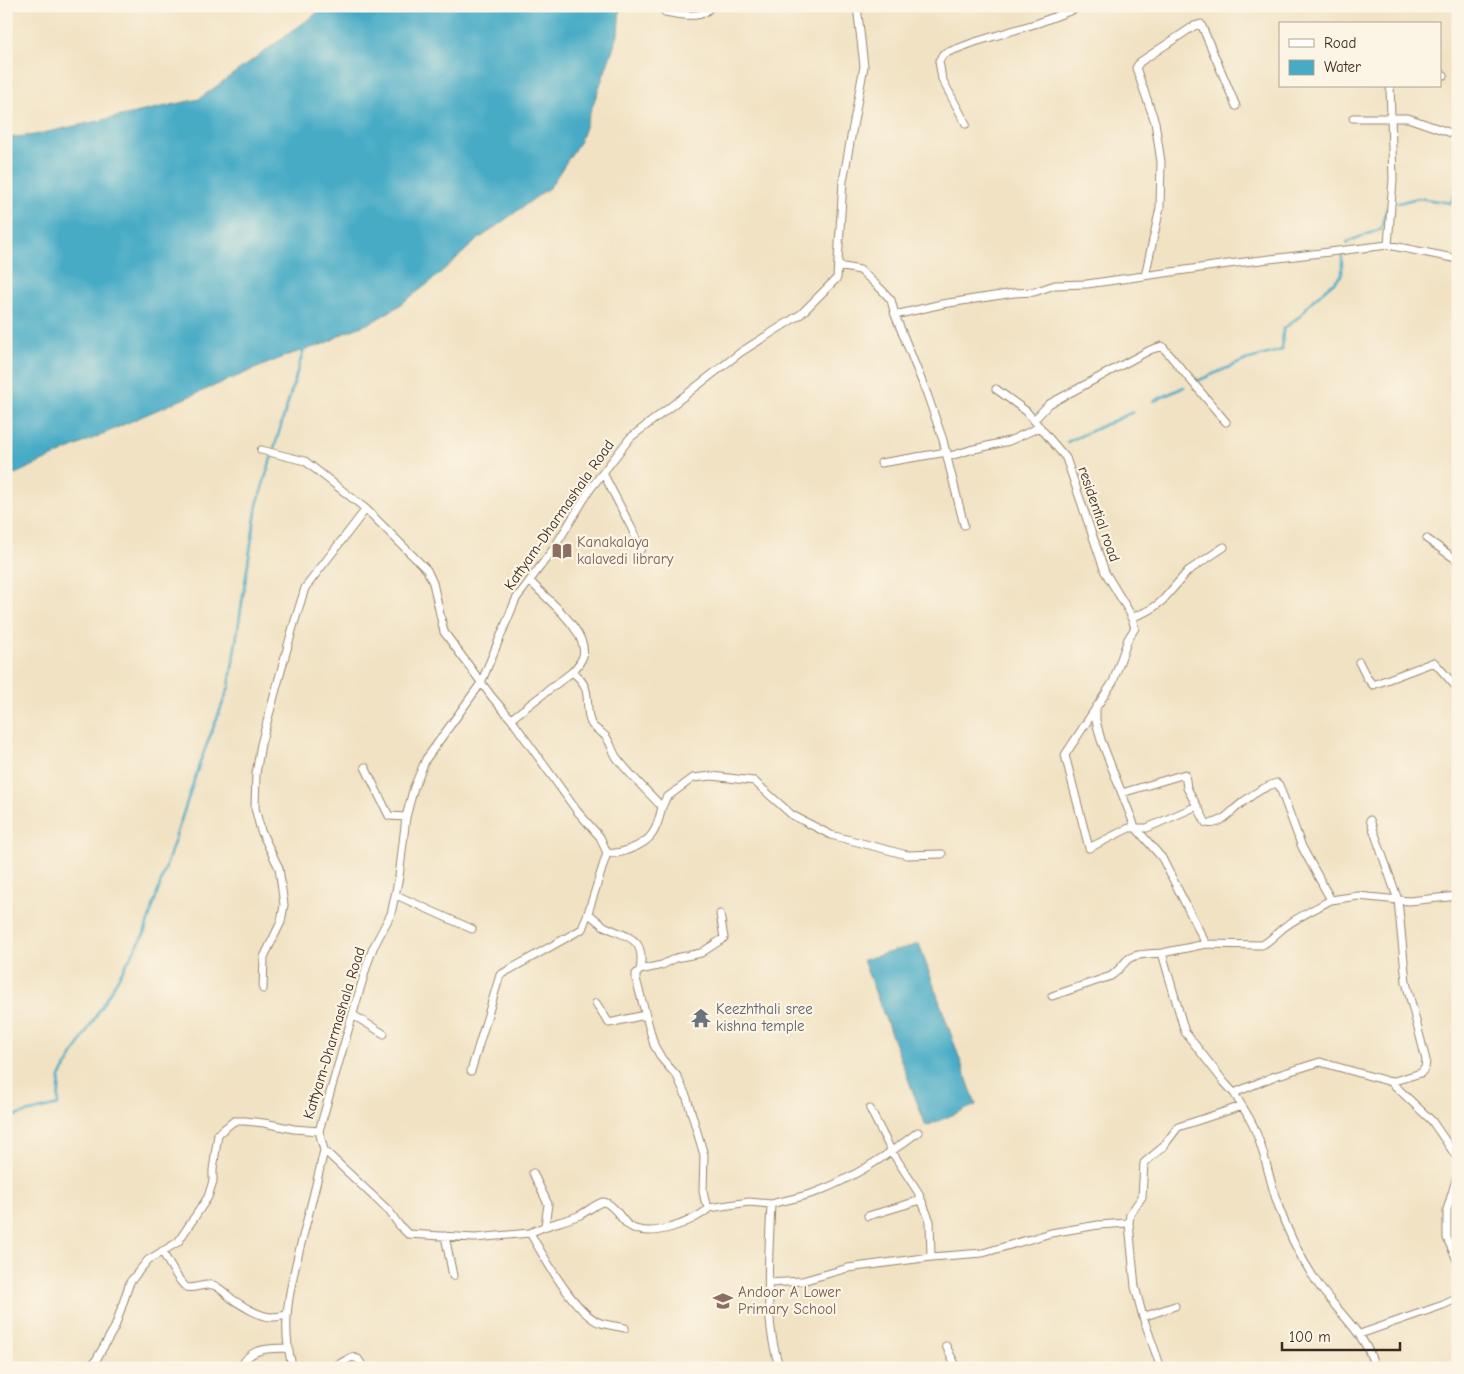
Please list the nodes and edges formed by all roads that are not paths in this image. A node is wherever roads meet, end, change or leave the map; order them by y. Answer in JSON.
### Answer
{"nodes":[{"id":1,"x":710,"y":6,"type":"edge"},
{"id":2,"x":857,"y":6,"type":"edge"},
{"id":3,"x":1083,"y":6,"type":"edge"},
{"id":4,"x":665,"y":12,"type":"dead end"},
{"id":5,"x":1390,"y":88,"type":"edge"},
{"id":6,"x":1236,"y":106,"type":"dead end"},
{"id":7,"x":1353,"y":118,"type":"dead end"},
{"id":8,"x":1391,"y":118,"type":"junction"},
{"id":9,"x":966,"y":124,"type":"dead end"},
{"id":10,"x":1451,"y":133,"type":"dead end"},
{"id":11,"x":1388,"y":245,"type":"junction"},
{"id":12,"x":1458,"y":259,"type":"edge"},
{"id":13,"x":838,"y":266,"type":"junction"},
{"id":14,"x":1145,"y":276,"type":"junction"},
{"id":15,"x":895,"y":315,"type":"junction"},
{"id":16,"x":996,"y":389,"type":"dead end"},
{"id":17,"x":1034,"y":420,"type":"junction"},
{"id":18,"x":1226,"y":422,"type":"dead end"},
{"id":19,"x":1040,"y":428,"type":"junction"},
{"id":20,"x":264,"y":451,"type":"dead end"},
{"id":21,"x":947,"y":455,"type":"junction"},
{"id":22,"x":881,"y":463,"type":"dead end"},
{"id":23,"x":603,"y":473,"type":"junction"},
{"id":24,"x":366,"y":509,"type":"junction"},
{"id":25,"x":964,"y":525,"type":"dead end"},
{"id":26,"x":1426,"y":539,"type":"dead end"},
{"id":27,"x":1224,"y":547,"type":"dead end"},
{"id":28,"x":641,"y":549,"type":"dead end"},
{"id":29,"x":1458,"y":561,"type":"edge"},
{"id":30,"x":530,"y":581,"type":"junction"},
{"id":31,"x":1132,"y":618,"type":"junction"},
{"id":32,"x":1359,"y":662,"type":"dead end"},
{"id":33,"x":572,"y":672,"type":"junction"},
{"id":34,"x":481,"y":683,"type":"junction"},
{"id":35,"x":1458,"y":689,"type":"edge"},
{"id":36,"x":1096,"y":706,"type":"junction"},
{"id":37,"x":511,"y":718,"type":"junction"},
{"id":38,"x":365,"y":767,"type":"dead end"},
{"id":39,"x":1122,"y":793,"type":"junction"},
{"id":40,"x":1197,"y":806,"type":"junction"},
{"id":41,"x":662,"y":807,"type":"junction"},
{"id":42,"x":406,"y":817,"type":"junction"},
{"id":43,"x":1370,"y":820,"type":"dead end"},
{"id":44,"x":1135,"y":827,"type":"junction"},
{"id":45,"x":607,"y":853,"type":"junction"},
{"id":46,"x":942,"y":854,"type":"dead end"},
{"id":47,"x":396,"y":895,"type":"junction"},
{"id":48,"x":1458,"y":896,"type":"edge"},
{"id":49,"x":1331,"y":900,"type":"junction"},
{"id":50,"x":1398,"y":900,"type":"junction"},
{"id":51,"x":588,"y":913,"type":"junction"},
{"id":52,"x":720,"y":914,"type":"dead end"},
{"id":53,"x":472,"y":928,"type":"dead end"},
{"id":54,"x":1206,"y":944,"type":"junction"},
{"id":55,"x":1162,"y":953,"type":"junction"},
{"id":56,"x":640,"y":970,"type":"junction"},
{"id":57,"x":262,"y":989,"type":"dead end"},
{"id":58,"x":1052,"y":996,"type":"dead end"},
{"id":59,"x":596,"y":1003,"type":"dead end"},
{"id":60,"x":353,"y":1015,"type":"junction"},
{"id":61,"x":645,"y":1015,"type":"junction"},
{"id":62,"x":384,"y":1034,"type":"dead end"},
{"id":63,"x":471,"y":1071,"type":"dead end"},
{"id":64,"x":1391,"y":1082,"type":"junction"},
{"id":65,"x":1234,"y":1093,"type":"junction"},
{"id":66,"x":1242,"y":1106,"type":"junction"},
{"id":67,"x":870,"y":1109,"type":"dead end"},
{"id":68,"x":319,"y":1131,"type":"junction"},
{"id":69,"x":918,"y":1132,"type":"dead end"},
{"id":70,"x":324,"y":1150,"type":"junction"},
{"id":71,"x":892,"y":1152,"type":"junction"},
{"id":72,"x":1458,"y":1160,"type":"edge"},
{"id":73,"x":534,"y":1173,"type":"dead end"},
{"id":74,"x":1458,"y":1173,"type":"edge"},
{"id":75,"x":921,"y":1200,"type":"junction"},
{"id":76,"x":771,"y":1204,"type":"junction"},
{"id":77,"x":709,"y":1208,"type":"junction"},
{"id":78,"x":868,"y":1216,"type":"dead end"},
{"id":79,"x":1129,"y":1223,"type":"junction"},
{"id":80,"x":545,"y":1226,"type":"junction"},
{"id":81,"x":530,"y":1233,"type":"junction"},
{"id":82,"x":445,"y":1236,"type":"junction"},
{"id":83,"x":162,"y":1251,"type":"junction"},
{"id":84,"x":931,"y":1257,"type":"junction"},
{"id":85,"x":1458,"y":1262,"type":"edge"},
{"id":86,"x":453,"y":1276,"type":"dead end"},
{"id":87,"x":769,"y":1283,"type":"junction"},
{"id":88,"x":1458,"y":1298,"type":"edge"},
{"id":89,"x":1175,"y":1306,"type":"dead end"},
{"id":90,"x":287,"y":1315,"type":"junction"},
{"id":91,"x":1143,"y":1317,"type":"junction"},
{"id":92,"x":625,"y":1328,"type":"dead end"},
{"id":93,"x":1360,"y":1334,"type":"junction"},
{"id":94,"x":946,"y":1346,"type":"dead end"},
{"id":95,"x":289,"y":1348,"type":"junction"},
{"id":96,"x":89,"y":1368,"type":"edge"},
{"id":97,"x":241,"y":1368,"type":"edge"},
{"id":98,"x":293,"y":1368,"type":"edge"},
{"id":99,"x":332,"y":1368,"type":"edge"},
{"id":100,"x":364,"y":1368,"type":"edge"},
{"id":101,"x":780,"y":1368,"type":"edge"},
{"id":102,"x":957,"y":1368,"type":"edge"},
{"id":103,"x":1162,"y":1368,"type":"edge"},
{"id":104,"x":1375,"y":1368,"type":"edge"}],
"edges":[{"from":1,"to":4,"type":"street"},
{"from":2,"to":13,"type":"street","name":"Kattyam-Dharmashala Road"},
{"from":3,"to":9,"type":"street"},
{"from":5,"to":8,"type":"street"},
{"from":6,"to":14,"type":"street"},
{"from":7,"to":8,"type":"street"},
{"from":8,"to":10,"type":"street"},
{"from":8,"to":11,"type":"street"},
{"from":11,"to":12,"type":"street"},
{"from":11,"to":14,"type":"street"},
{"from":13,"to":15,"type":"street"},
{"from":13,"to":23,"type":"street","name":"Kattyam-Dharmashala Road"},
{"from":14,"to":15,"type":"street"},
{"from":15,"to":21,"type":"street"},
{"from":16,"to":17,"type":"street","name":"residential road"},
{"from":17,"to":18,"type":"street"},
{"from":17,"to":19,"type":"street","name":"residential road"},
{"from":19,"to":21,"type":"street"},
{"from":19,"to":31,"type":"street","name":"residential road"},
{"from":20,"to":24,"type":"street"},
{"from":21,"to":22,"type":"street"},
{"from":21,"to":25,"type":"street"},
{"from":23,"to":28,"type":"street"},
{"from":23,"to":30,"type":"street","name":"Kattyam-Dharmashala Road"},
{"from":24,"to":34,"type":"street"},
{"from":24,"to":57,"type":"street"},
{"from":26,"to":29,"type":"street"},
{"from":27,"to":31,"type":"street"},
{"from":30,"to":33,"type":"street"},
{"from":30,"to":34,"type":"street","name":"Kattyam-Dharmashala Road"},
{"from":31,"to":36,"type":"street"},
{"from":32,"to":35,"type":"street"},
{"from":33,"to":37,"type":"street"},
{"from":33,"to":41,"type":"street"},
{"from":34,"to":37,"type":"street"},
{"from":34,"to":42,"type":"street","name":"Kattyam-Dharmashala Road"},
{"from":36,"to":39,"type":"street"},
{"from":36,"to":44,"type":"street"},
{"from":37,"to":45,"type":"street"},
{"from":38,"to":42,"type":"street"},
{"from":39,"to":40,"type":"street"},
{"from":39,"to":44,"type":"street"},
{"from":40,"to":44,"type":"street"},
{"from":40,"to":49,"type":"street"},
{"from":41,"to":45,"type":"street"},
{"from":41,"to":46,"type":"street"},
{"from":42,"to":47,"type":"street","name":"Kattyam-Dharmashala Road"},
{"from":43,"to":50,"type":"street"},
{"from":44,"to":54,"type":"street"},
{"from":45,"to":51,"type":"street"},
{"from":47,"to":53,"type":"street"},
{"from":47,"to":60,"type":"street","name":"Kattyam-Dharmashala Road"},
{"from":48,"to":50,"type":"street"},
{"from":49,"to":50,"type":"street"},
{"from":49,"to":54,"type":"street"},
{"from":50,"to":64,"type":"street"},
{"from":51,"to":56,"type":"street"},
{"from":51,"to":63,"type":"street"},
{"from":52,"to":56,"type":"street"},
{"from":54,"to":55,"type":"street"},
{"from":55,"to":58,"type":"street"},
{"from":55,"to":65,"type":"street"},
{"from":56,"to":61,"type":"street"},
{"from":59,"to":61,"type":"street"},
{"from":60,"to":62,"type":"street"},
{"from":60,"to":68,"type":"street","name":"Kattyam-Dharmashala Road"},
{"from":61,"to":77,"type":"street"},
{"from":64,"to":65,"type":"street"},
{"from":64,"to":72,"type":"street"},
{"from":65,"to":66,"type":"street"},
{"from":66,"to":79,"type":"street"},
{"from":66,"to":93,"type":"street"},
{"from":67,"to":71,"type":"street"},
{"from":68,"to":70,"type":"street","name":"Kattyam-Dharmashala Road"},
{"from":68,"to":83,"type":"street"},
{"from":69,"to":71,"type":"street"},
{"from":70,"to":82,"type":"street"},
{"from":70,"to":90,"type":"street","name":"Kattyam-Dharmashala Road"},
{"from":71,"to":75,"type":"street"},
{"from":71,"to":76,"type":"street"},
{"from":73,"to":80,"type":"street"},
{"from":74,"to":85,"type":"street"},
{"from":75,"to":78,"type":"street"},
{"from":75,"to":84,"type":"street"},
{"from":76,"to":77,"type":"street"},
{"from":76,"to":87,"type":"street"},
{"from":77,"to":80,"type":"street"},
{"from":79,"to":84,"type":"street"},
{"from":79,"to":91,"type":"street"},
{"from":80,"to":81,"type":"street"},
{"from":81,"to":82,"type":"street"},
{"from":81,"to":92,"type":"street"},
{"from":82,"to":86,"type":"street"},
{"from":83,"to":90,"type":"street"},
{"from":83,"to":96,"type":"street"},
{"from":84,"to":87,"type":"street"},
{"from":87,"to":101,"type":"street"},
{"from":88,"to":93,"type":"street"},
{"from":89,"to":91,"type":"street"},
{"from":90,"to":95,"type":"street","name":"Kattyam-Dharmashala Road"},
{"from":91,"to":103,"type":"street"},
{"from":93,"to":104,"type":"street"},
{"from":94,"to":102,"type":"street"},
{"from":95,"to":97,"type":"street"},
{"from":95,"to":98,"type":"street","name":"Kattyam-Dharmashala Road"},
{"from":99,"to":100,"type":"street"}]}
